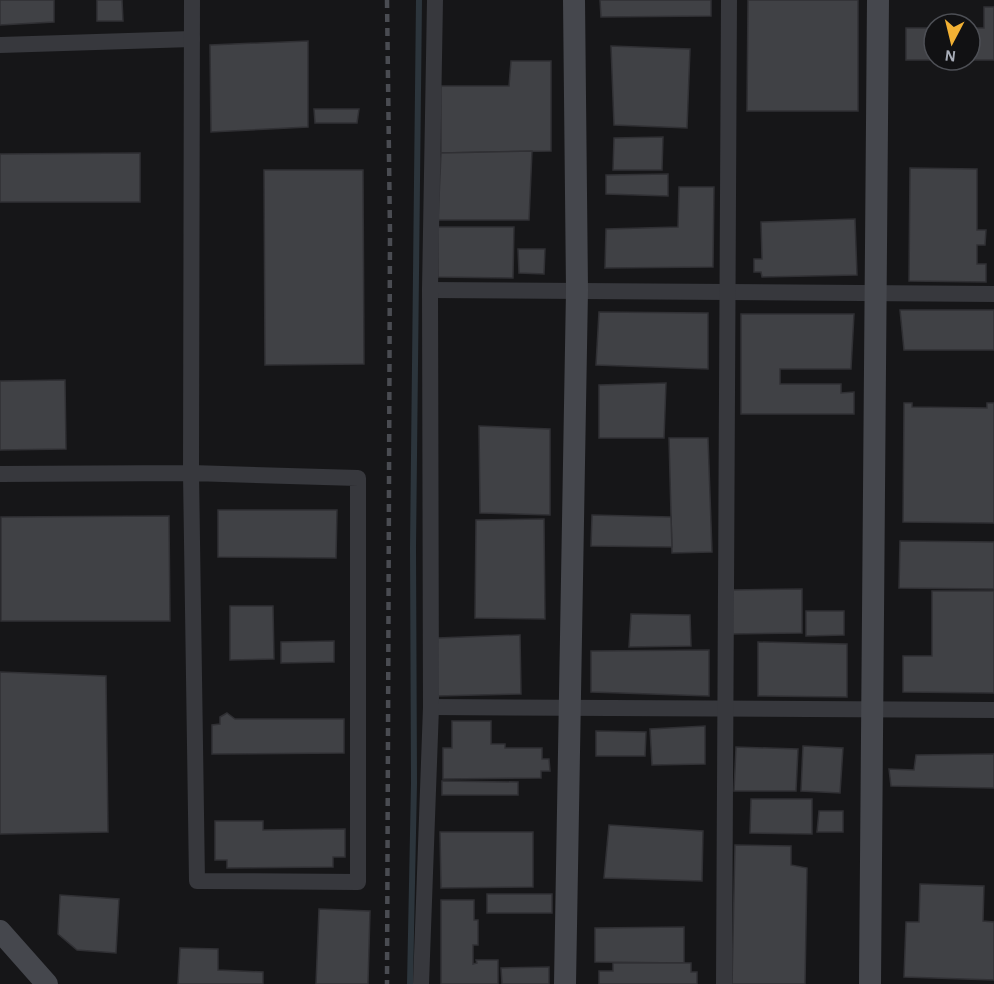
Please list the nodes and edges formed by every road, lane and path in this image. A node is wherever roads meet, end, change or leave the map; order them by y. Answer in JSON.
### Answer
{"nodes":[{"id":1,"x":192,"y":0,"type":"edge"},
{"id":2,"x":435,"y":0,"type":"edge"},
{"id":3,"x":574,"y":0,"type":"edge"},
{"id":4,"x":729,"y":0,"type":"edge"},
{"id":5,"x":878,"y":0,"type":"edge"},
{"id":6,"x":192,"y":39,"type":"junction"},
{"id":7,"x":0,"y":45,"type":"edge"},
{"id":8,"x":430,"y":290,"type":"junction"},
{"id":9,"x":577,"y":290,"type":"junction"},
{"id":10,"x":728,"y":292,"type":"junction"},
{"id":11,"x":876,"y":292,"type":"junction"},
{"id":12,"x":994,"y":294,"type":"edge"},
{"id":13,"x":191,"y":473,"type":"junction"},
{"id":14,"x":0,"y":474,"type":"edge"},
{"id":15,"x":431,"y":707,"type":"junction"},
{"id":16,"x":570,"y":708,"type":"junction"},
{"id":17,"x":724,"y":708,"type":"junction"},
{"id":18,"x":873,"y":708,"type":"junction"},
{"id":19,"x":994,"y":710,"type":"edge"},
{"id":20,"x":0,"y":930,"type":"edge"},
{"id":21,"x":47,"y":984,"type":"edge"},
{"id":22,"x":421,"y":984,"type":"edge"},
{"id":23,"x":565,"y":984,"type":"edge"},
{"id":24,"x":724,"y":984,"type":"edge"},
{"id":25,"x":870,"y":984,"type":"edge"}],
"edges":[{"from":1,"to":6,"type":"street"},
{"from":2,"to":8,"type":"street"},
{"from":3,"to":9,"type":"street"},
{"from":4,"to":10,"type":"street"},
{"from":5,"to":11,"type":"street"},
{"from":6,"to":7,"type":"street"},
{"from":6,"to":13,"type":"street"},
{"from":8,"to":9,"type":"street"},
{"from":8,"to":15,"type":"street"},
{"from":9,"to":10,"type":"street"},
{"from":9,"to":16,"type":"street"},
{"from":10,"to":11,"type":"street"},
{"from":10,"to":17,"type":"street"},
{"from":11,"to":12,"type":"street"},
{"from":11,"to":18,"type":"street"},
{"from":13,"to":13,"type":"street"},
{"from":13,"to":14,"type":"street"},
{"from":15,"to":16,"type":"street"},
{"from":15,"to":22,"type":"street"},
{"from":16,"to":17,"type":"street"},
{"from":16,"to":23,"type":"street"},
{"from":17,"to":18,"type":"street"},
{"from":17,"to":24,"type":"street"},
{"from":18,"to":19,"type":"street"},
{"from":18,"to":25,"type":"street"},
{"from":20,"to":21,"type":"street"}]}
